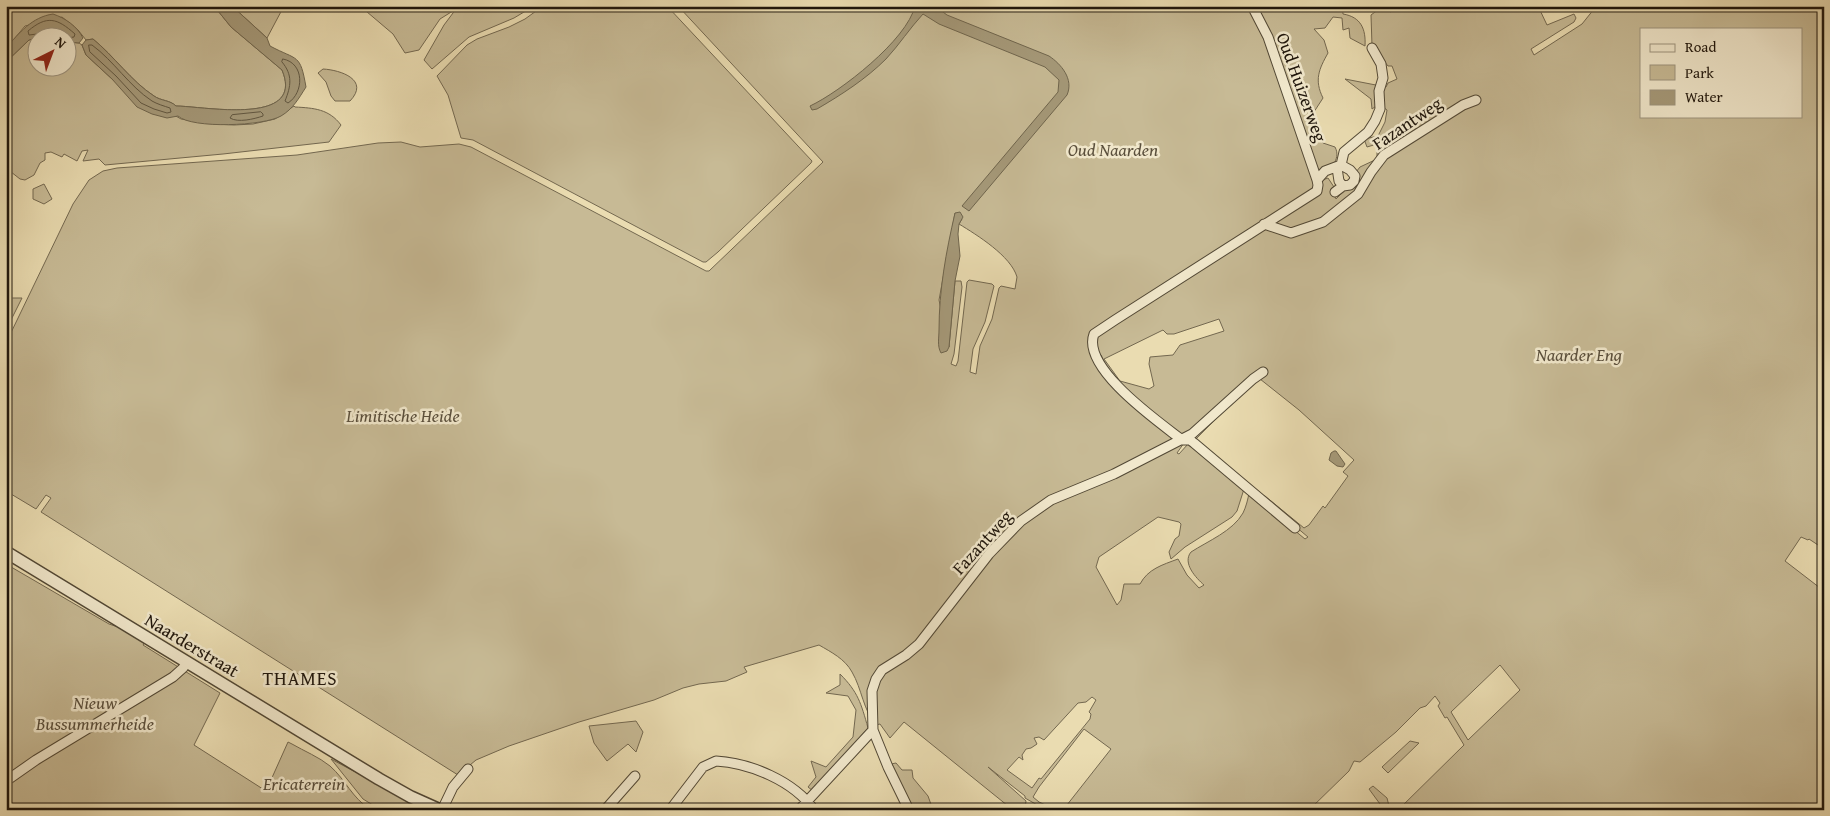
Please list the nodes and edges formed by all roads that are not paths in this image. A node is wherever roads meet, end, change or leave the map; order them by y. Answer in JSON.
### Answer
{"nodes":[{"id":1,"x":1252,"y":6,"type":"edge"},
{"id":2,"x":1372,"y":48,"type":"dead end"},
{"id":3,"x":1476,"y":100,"type":"dead end"},
{"id":4,"x":1339,"y":167,"type":"junction"},
{"id":5,"x":1320,"y":177,"type":"junction"},
{"id":6,"x":1343,"y":186,"type":"junction"},
{"id":7,"x":1335,"y":192,"type":"dead end"},
{"id":8,"x":1264,"y":224,"type":"junction"},
{"id":9,"x":1263,"y":372,"type":"dead end"},
{"id":10,"x":1186,"y":440,"type":"junction"},
{"id":11,"x":1295,"y":528,"type":"dead end"},
{"id":12,"x":6,"y":552,"type":"edge"},
{"id":13,"x":187,"y":662,"type":"junction"},
{"id":14,"x":873,"y":728,"type":"junction"},
{"id":15,"x":468,"y":769,"type":"dead end"},
{"id":16,"x":635,"y":776,"type":"dead end"},
{"id":17,"x":6,"y":781,"type":"edge"},
{"id":18,"x":807,"y":801,"type":"junction"},
{"id":19,"x":441,"y":810,"type":"edge"},
{"id":20,"x":606,"y":810,"type":"edge"},
{"id":21,"x":670,"y":810,"type":"edge"},
{"id":22,"x":799,"y":810,"type":"edge"},
{"id":23,"x":814,"y":810,"type":"edge"},
{"id":24,"x":909,"y":810,"type":"edge"}],
"edges":[{"from":1,"to":5,"type":"street","name":"Oud Huizerweg"},
{"from":2,"to":4,"type":"street"},
{"from":3,"to":8,"type":"street","name":"Fazantweg"},
{"from":4,"to":5,"type":"street"},
{"from":4,"to":6,"type":"street"},
{"from":4,"to":6,"type":"street"},
{"from":5,"to":8,"type":"street","name":"Oud Huizerweg"},
{"from":6,"to":7,"type":"street"},
{"from":8,"to":10,"type":"street"},
{"from":9,"to":10,"type":"street","name":"Fazantweg"},
{"from":10,"to":11,"type":"street"},
{"from":10,"to":14,"type":"street","name":"Fazantweg"},
{"from":12,"to":13,"type":"street","name":"Naarderstraat"},
{"from":13,"to":17,"type":"street"},
{"from":13,"to":19,"type":"street","name":"Naarderstraat"},
{"from":14,"to":18,"type":"street"},
{"from":14,"to":24,"type":"street"},
{"from":15,"to":19,"type":"street"},
{"from":16,"to":20,"type":"street"},
{"from":18,"to":21,"type":"street"},
{"from":18,"to":22,"type":"street"},
{"from":18,"to":23,"type":"street"}]}
